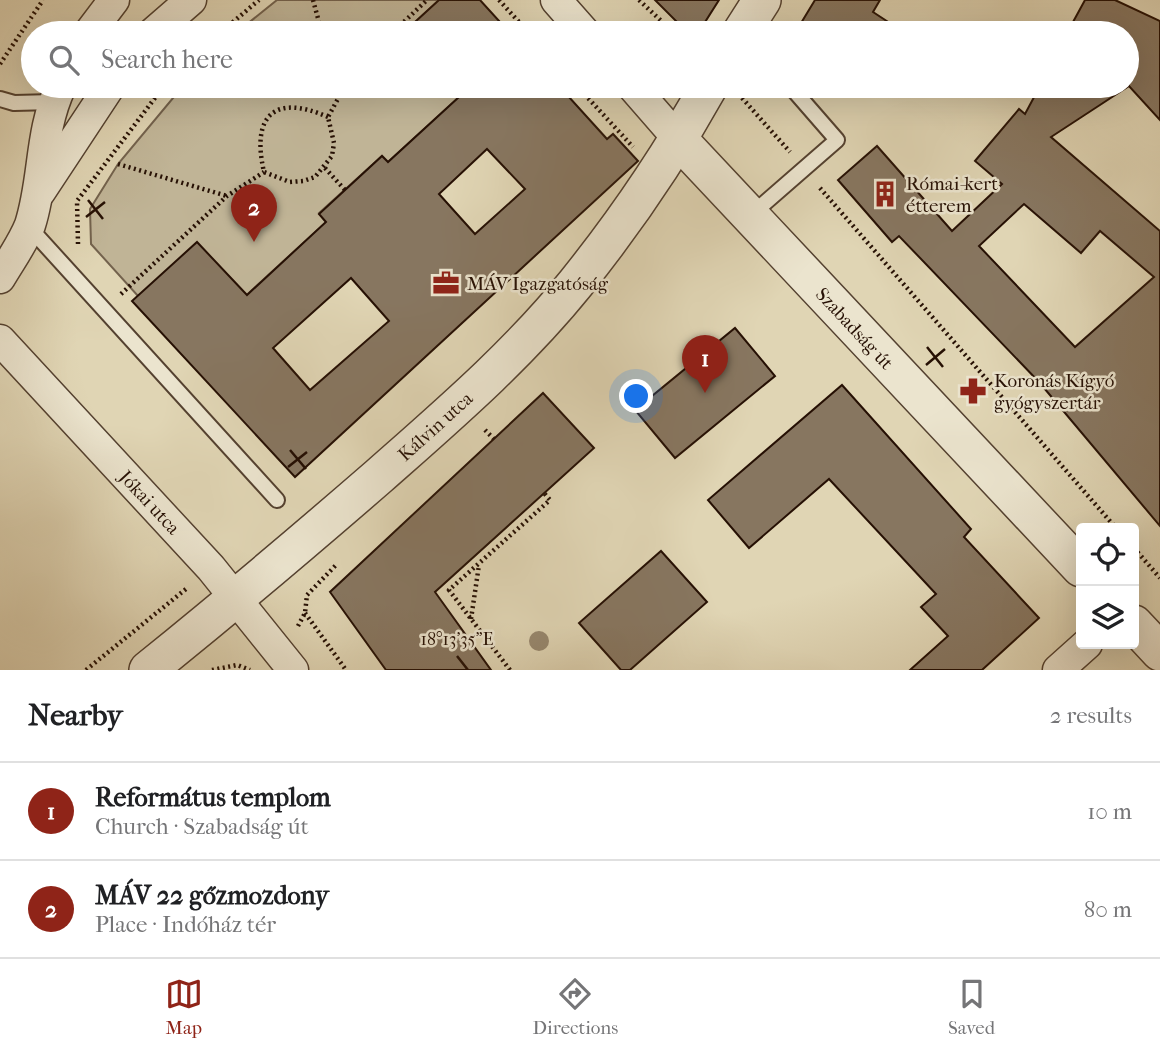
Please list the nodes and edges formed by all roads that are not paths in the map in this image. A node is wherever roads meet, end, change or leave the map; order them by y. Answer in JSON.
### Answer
{"nodes":[{"id":1,"x":114,"y":0,"type":"edge"},
{"id":2,"x":191,"y":0,"type":"edge"},
{"id":3,"x":556,"y":0,"type":"edge"},
{"id":4,"x":762,"y":0,"type":"edge"},
{"id":5,"x":98,"y":21,"type":"edge"},
{"id":6,"x":167,"y":21,"type":"edge"},
{"id":7,"x":575,"y":21,"type":"edge"},
{"id":8,"x":749,"y":21,"type":"edge"},
{"id":9,"x":38,"y":98,"type":"edge"},
{"id":10,"x":56,"y":98,"type":"edge"},
{"id":11,"x":102,"y":98,"type":"edge"},
{"id":12,"x":642,"y":98,"type":"edge"},
{"id":13,"x":717,"y":98,"type":"edge"},
{"id":14,"x":800,"y":98,"type":"edge"},
{"id":15,"x":0,"y":99,"type":"edge"},
{"id":16,"x":679,"y":140,"type":"junction"},
{"id":17,"x":36,"y":198,"type":"junction"},
{"id":18,"x":750,"y":216,"type":"junction"},
{"id":19,"x":29,"y":227,"type":"junction"},
{"id":20,"x":0,"y":278,"type":"edge"},
{"id":21,"x":0,"y":340,"type":"edge"},
{"id":22,"x":277,"y":500,"type":"dead end"},
{"id":23,"x":1076,"y":563,"type":"edge"},
{"id":24,"x":237,"y":598,"type":"junction"},
{"id":25,"x":1139,"y":629,"type":"edge"},
{"id":26,"x":1081,"y":649,"type":"edge"},
{"id":27,"x":1160,"y":652,"type":"edge"},
{"id":28,"x":148,"y":670,"type":"edge"},
{"id":29,"x":293,"y":670,"type":"edge"},
{"id":30,"x":1058,"y":670,"type":"edge"}],
"edges":[{"from":1,"to":5,"type":"street"},
{"from":2,"to":6,"type":"street"},
{"from":3,"to":7,"type":"street"},
{"from":4,"to":8,"type":"street"},
{"from":9,"to":15,"type":"lane"},
{"from":10,"to":17,"type":"street"},
{"from":11,"to":17,"type":"street"},
{"from":12,"to":16,"type":"street","name":"Szabadság út"},
{"from":13,"to":16,"type":"street","name":"Kálvin utca"},
{"from":14,"to":18,"type":"lane"},
{"from":16,"to":18,"type":"street","name":"Szabadság út"},
{"from":16,"to":24,"type":"street","name":"Kálvin utca"},
{"from":17,"to":19,"type":"street"},
{"from":18,"to":23,"type":"street","name":"Szabadság út"},
{"from":19,"to":20,"type":"street"},
{"from":19,"to":22,"type":"lane"},
{"from":21,"to":24,"type":"street","name":"Jókai utca"},
{"from":24,"to":28,"type":"street","name":"Kálvin utca"},
{"from":24,"to":29,"type":"street","name":"Jókai utca"},
{"from":25,"to":27,"type":"street"},
{"from":26,"to":30,"type":"street"}]}
